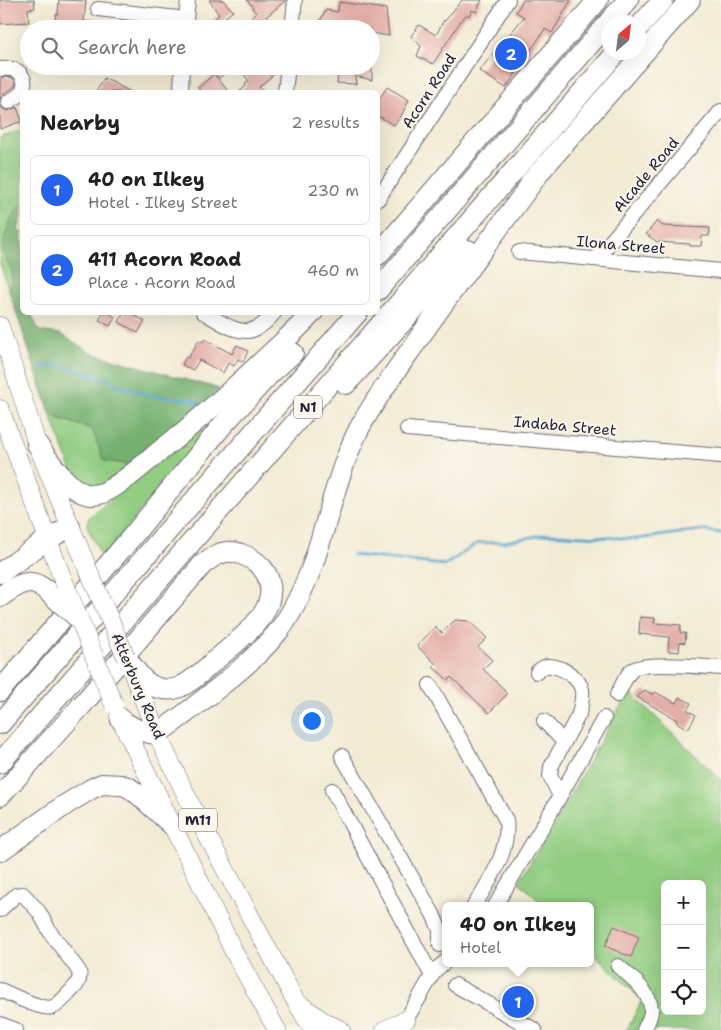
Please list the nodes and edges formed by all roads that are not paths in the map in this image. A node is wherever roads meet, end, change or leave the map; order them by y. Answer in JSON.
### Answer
{"nodes":[{"id":1,"x":188,"y":0,"type":"edge"},
{"id":2,"x":295,"y":0,"type":"edge"},
{"id":3,"x":508,"y":0,"type":"edge"},
{"id":4,"x":598,"y":0,"type":"edge"},
{"id":5,"x":628,"y":0,"type":"edge"},
{"id":6,"x":662,"y":0,"type":"edge"},
{"id":7,"x":690,"y":0,"type":"edge"},
{"id":8,"x":98,"y":10,"type":"dead end"},
{"id":9,"x":646,"y":19,"type":"edge"},
{"id":10,"x":160,"y":20,"type":"edge"},
{"id":11,"x":186,"y":20,"type":"edge"},
{"id":12,"x":293,"y":20,"type":"edge"},
{"id":13,"x":610,"y":60,"type":"edge"},
{"id":14,"x":0,"y":69,"type":"edge"},
{"id":15,"x":20,"y":72,"type":"edge"},
{"id":16,"x":22,"y":75,"type":"edge"},
{"id":17,"x":182,"y":75,"type":"edge"},
{"id":18,"x":287,"y":75,"type":"edge"},
{"id":19,"x":23,"y":90,"type":"edge"},
{"id":20,"x":181,"y":90,"type":"edge"},
{"id":21,"x":285,"y":90,"type":"edge"},
{"id":22,"x":20,"y":93,"type":"edge"},
{"id":23,"x":8,"y":102,"type":"dead end"},
{"id":24,"x":721,"y":111,"type":"edge"},
{"id":25,"x":539,"y":173,"type":"junction"},
{"id":26,"x":380,"y":196,"type":"edge"},
{"id":27,"x":401,"y":229,"type":"junction"},
{"id":28,"x":380,"y":245,"type":"edge"},
{"id":29,"x":519,"y":252,"type":"dead end"},
{"id":30,"x":380,"y":253,"type":"edge"},
{"id":31,"x":596,"y":259,"type":"junction"},
{"id":32,"x":721,"y":271,"type":"edge"},
{"id":33,"x":380,"y":288,"type":"edge"},
{"id":34,"x":208,"y":315,"type":"edge"},
{"id":35,"x":272,"y":315,"type":"edge"},
{"id":36,"x":310,"y":315,"type":"edge"},
{"id":37,"x":326,"y":315,"type":"edge"},
{"id":38,"x":355,"y":315,"type":"edge"},
{"id":39,"x":0,"y":326,"type":"edge"},
{"id":40,"x":294,"y":353,"type":"junction"},
{"id":41,"x":0,"y":409,"type":"edge"},
{"id":42,"x":407,"y":429,"type":"dead end"},
{"id":43,"x":37,"y":444,"type":"junction"},
{"id":44,"x":721,"y":456,"type":"edge"},
{"id":45,"x":206,"y":526,"type":"junction"},
{"id":46,"x":70,"y":527,"type":"junction"},
{"id":47,"x":48,"y":539,"type":"junction"},
{"id":48,"x":0,"y":573,"type":"edge"},
{"id":49,"x":121,"y":583,"type":"junction"},
{"id":50,"x":0,"y":597,"type":"edge"},
{"id":51,"x":78,"y":618,"type":"junction"},
{"id":52,"x":126,"y":657,"type":"joint"},
{"id":53,"x":721,"y":668,"type":"edge"},
{"id":54,"x":537,"y":672,"type":"dead end"},
{"id":55,"x":143,"y":684,"type":"junction"},
{"id":56,"x":430,"y":685,"type":"dead end"},
{"id":57,"x":0,"y":691,"type":"edge"},
{"id":58,"x":617,"y":695,"type":"dead end"},
{"id":59,"x":118,"y":712,"type":"junction"},
{"id":60,"x":604,"y":718,"type":"dead end"},
{"id":61,"x":544,"y":721,"type":"dead end"},
{"id":62,"x":0,"y":724,"type":"edge"},
{"id":63,"x":158,"y":734,"type":"junction"},
{"id":64,"x":564,"y":742,"type":"junction"},
{"id":65,"x":342,"y":756,"type":"dead end"},
{"id":66,"x":0,"y":763,"type":"edge"},
{"id":67,"x":332,"y":790,"type":"dead end"},
{"id":68,"x":0,"y":796,"type":"edge"},
{"id":69,"x":560,"y":796,"type":"junction"},
{"id":70,"x":172,"y":826,"type":"junction"},
{"id":71,"x":0,"y":851,"type":"edge"},
{"id":72,"x":476,"y":902,"type":"edge"},
{"id":73,"x":499,"y":902,"type":"edge"},
{"id":74,"x":0,"y":910,"type":"edge"},
{"id":75,"x":442,"y":928,"type":"edge"},
{"id":76,"x":442,"y":947,"type":"edge"},
{"id":77,"x":618,"y":966,"type":"dead end"},
{"id":78,"x":438,"y":969,"type":"edge"},
{"id":79,"x":455,"y":985,"type":"dead end"},
{"id":80,"x":0,"y":990,"type":"edge"},
{"id":81,"x":294,"y":1000,"type":"junction"},
{"id":82,"x":0,"y":1024,"type":"edge"},
{"id":83,"x":404,"y":1027,"type":"edge"},
{"id":84,"x":16,"y":1030,"type":"edge"},
{"id":85,"x":277,"y":1030,"type":"edge"},
{"id":86,"x":313,"y":1030,"type":"edge"},
{"id":87,"x":341,"y":1030,"type":"edge"},
{"id":88,"x":385,"y":1030,"type":"edge"},
{"id":89,"x":535,"y":1030,"type":"edge"},
{"id":90,"x":644,"y":1030,"type":"edge"}],
"edges":[{"from":1,"to":11,"type":"street"},
{"from":2,"to":12,"type":"street"},
{"from":3,"to":26,"type":"street","name":"Acorn Road"},
{"from":4,"to":27,"type":"highway"},
{"from":5,"to":33,"type":"highway"},
{"from":6,"to":9,"type":"highway"},
{"from":7,"to":25,"type":"highway"},
{"from":8,"to":10,"type":"street"},
{"from":13,"to":45,"type":"highway","number":"N1"},
{"from":14,"to":15,"type":"street"},
{"from":16,"to":19,"type":"street"},
{"from":17,"to":20,"type":"street"},
{"from":18,"to":21,"type":"street"},
{"from":22,"to":23,"type":"street"},
{"from":24,"to":31,"type":"street","name":"Alcade Road"},
{"from":25,"to":45,"type":"highway"},
{"from":25,"to":63,"type":"highway"},
{"from":27,"to":28,"type":"highway"},
{"from":27,"to":30,"type":"highway"},
{"from":29,"to":31,"type":"street","name":"Ilona Street"},
{"from":31,"to":32,"type":"street","name":"Ilona Street"},
{"from":34,"to":35,"type":"street"},
{"from":36,"to":43,"type":"highway"},
{"from":37,"to":40,"type":"highway"},
{"from":38,"to":49,"type":"highway","number":"N1"},
{"from":39,"to":43,"type":"main road","name":"Atterbury Road"},
{"from":40,"to":49,"type":"highway"},
{"from":40,"to":57,"type":"highway"},
{"from":41,"to":47,"type":"main road","name":"Atterbury Road","number":"M11"},
{"from":42,"to":44,"type":"street","name":"Indaba Street"},
{"from":43,"to":46,"type":"main road","name":"Atterbury Road"},
{"from":45,"to":66,"type":"highway","number":"N1"},
{"from":46,"to":47,"type":"highway"},
{"from":46,"to":52,"type":"main road","name":"Atterbury Road","bridge":true},
{"from":47,"to":48,"type":"highway"},
{"from":47,"to":51,"type":"main road","name":"Atterbury Road","number":"M11","bridge":true},
{"from":49,"to":62,"type":"highway","number":"N1"},
{"from":50,"to":51,"type":"highway","bridge":true},
{"from":51,"to":59,"type":"main road","name":"Atterbury Road","number":"M11","bridge":true},
{"from":52,"to":55,"type":"highway"},
{"from":53,"to":58,"type":"street"},
{"from":54,"to":64,"type":"street"},
{"from":55,"to":63,"type":"main road","name":"Atterbury Road","number":"M11"},
{"from":55,"to":68,"type":"highway"},
{"from":56,"to":72,"type":"street"},
{"from":59,"to":63,"type":"highway"},
{"from":59,"to":70,"type":"main road","name":"Atterbury Road","number":"M11"},
{"from":60,"to":69,"type":"street"},
{"from":61,"to":64,"type":"street"},
{"from":63,"to":81,"type":"main road","name":"Atterbury Road","number":"M11"},
{"from":64,"to":69,"type":"street"},
{"from":65,"to":75,"type":"street"},
{"from":67,"to":78,"type":"street"},
{"from":69,"to":73,"type":"street"},
{"from":70,"to":71,"type":"highway"},
{"from":70,"to":85,"type":"main road","name":"Atterbury Road","number":"M11"},
{"from":74,"to":80,"type":"street"},
{"from":76,"to":78,"type":"street"},
{"from":77,"to":90,"type":"street"},
{"from":78,"to":83,"type":"street"},
{"from":79,"to":89,"type":"street"},
{"from":81,"to":86,"type":"main road","name":"Atterbury Road","number":"M11"},
{"from":81,"to":87,"type":"main road"},
{"from":82,"to":84,"type":"street"},
{"from":83,"to":88,"type":"main road"}]}
